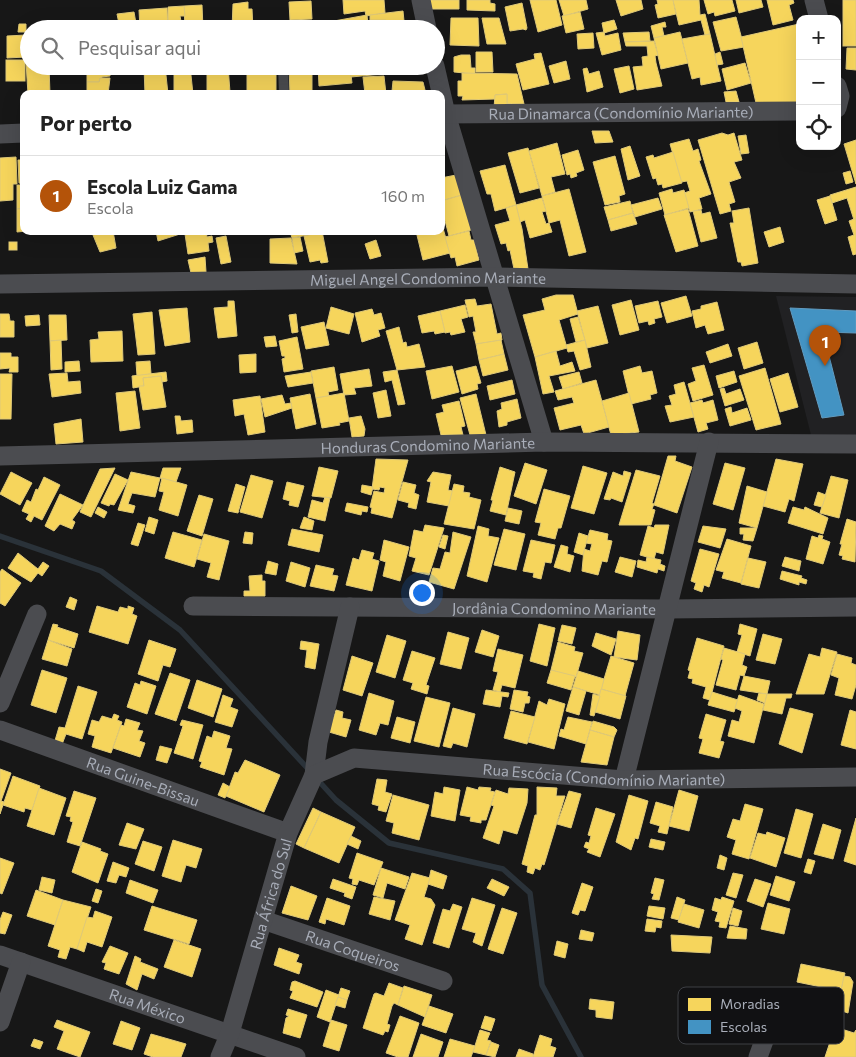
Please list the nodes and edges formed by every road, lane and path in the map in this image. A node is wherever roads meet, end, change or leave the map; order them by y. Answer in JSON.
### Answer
{"nodes":[{"id":1,"x":421,"y":0,"type":"edge"},
{"id":2,"x":814,"y":0,"type":"edge"},
{"id":3,"x":818,"y":15,"type":"edge"},
{"id":4,"x":425,"y":20,"type":"edge"},
{"id":5,"x":283,"y":75,"type":"edge"},
{"id":6,"x":438,"y":75,"type":"edge"},
{"id":7,"x":284,"y":90,"type":"edge"},
{"id":8,"x":440,"y":90,"type":"edge"},
{"id":9,"x":796,"y":111,"type":"edge"},
{"id":10,"x":445,"y":114,"type":"edge"},
{"id":11,"x":445,"y":117,"type":"edge"},
{"id":12,"x":20,"y":133,"type":"edge"},
{"id":13,"x":0,"y":134,"type":"edge"},
{"id":14,"x":497,"y":277,"type":"junction"},
{"id":15,"x":0,"y":284,"type":"edge"},
{"id":16,"x":856,"y":284,"type":"edge"},
{"id":17,"x":544,"y":442,"type":"junction"},
{"id":18,"x":709,"y":442,"type":"junction"},
{"id":19,"x":856,"y":444,"type":"edge"},
{"id":20,"x":0,"y":456,"type":"edge"},
{"id":21,"x":193,"y":606,"type":"dead end"},
{"id":22,"x":350,"y":607,"type":"junction"},
{"id":23,"x":856,"y":607,"type":"edge"},
{"id":24,"x":668,"y":609,"type":"junction"},
{"id":25,"x":36,"y":614,"type":"dead end"},
{"id":26,"x":0,"y":703,"type":"edge"},
{"id":27,"x":0,"y":730,"type":"edge"},
{"id":28,"x":314,"y":775,"type":"junction"},
{"id":29,"x":856,"y":777,"type":"edge"},
{"id":30,"x":624,"y":780,"type":"junction"},
{"id":31,"x":288,"y":833,"type":"junction"},
{"id":32,"x":263,"y":920,"type":"junction"},
{"id":33,"x":0,"y":955,"type":"edge"},
{"id":34,"x":21,"y":962,"type":"junction"},
{"id":35,"x":443,"y":981,"type":"dead end"},
{"id":36,"x":0,"y":1022,"type":"edge"},
{"id":37,"x":230,"y":1033,"type":"junction"},
{"id":38,"x":763,"y":1044,"type":"edge"},
{"id":39,"x":220,"y":1057,"type":"edge"},
{"id":40,"x":296,"y":1057,"type":"edge"},
{"id":41,"x":758,"y":1057,"type":"edge"}],
"edges":[{"from":1,"to":4,"type":"street"},
{"from":2,"to":3,"type":"street"},
{"from":5,"to":7,"type":"lane"},
{"from":6,"to":8,"type":"street"},
{"from":9,"to":10,"type":"street","name":"Rua Dinamarca (Condomínio Mariante)"},
{"from":11,"to":14,"type":"street"},
{"from":12,"to":13,"type":"street"},
{"from":14,"to":15,"type":"street","name":"Miguel Angel Condomino Mariante"},
{"from":14,"to":16,"type":"street","name":"Miguel Angel Condomino Mariante"},
{"from":14,"to":17,"type":"street"},
{"from":17,"to":18,"type":"street","name":"Honduras Condomino Mariante"},
{"from":17,"to":20,"type":"street","name":"Honduras Condomino Mariante"},
{"from":18,"to":19,"type":"street","name":"Honduras Condomino Mariante"},
{"from":18,"to":24,"type":"street"},
{"from":21,"to":22,"type":"street","name":"Jordânia Condomino Mariante"},
{"from":22,"to":24,"type":"street","name":"Jordânia Condomino Mariante"},
{"from":22,"to":28,"type":"street","name":"Rua África do Sul"},
{"from":23,"to":24,"type":"street","name":"Jordânia Condomino Mariante"},
{"from":24,"to":30,"type":"street"},
{"from":25,"to":26,"type":"street"},
{"from":27,"to":31,"type":"street","name":"Rua Guine-Bissau"},
{"from":28,"to":30,"type":"street","name":"Rua Escócia (Condomínio Mariante)"},
{"from":28,"to":31,"type":"street","name":"Rua África do Sul"},
{"from":29,"to":30,"type":"street","name":"Rua Escócia (Condomínio Mariante)"},
{"from":31,"to":32,"type":"street","name":"Rua África do Sul"},
{"from":32,"to":35,"type":"street","name":"Rua Coqueiros"},
{"from":32,"to":37,"type":"street","name":"Rua África do Sul"},
{"from":33,"to":34,"type":"street","name":"Rua México"},
{"from":34,"to":36,"type":"street"},
{"from":34,"to":37,"type":"street","name":"Rua México"},
{"from":37,"to":39,"type":"street","name":"Rua África do Sul"},
{"from":37,"to":40,"type":"street","name":"Rua México"},
{"from":38,"to":41,"type":"street"}]}
